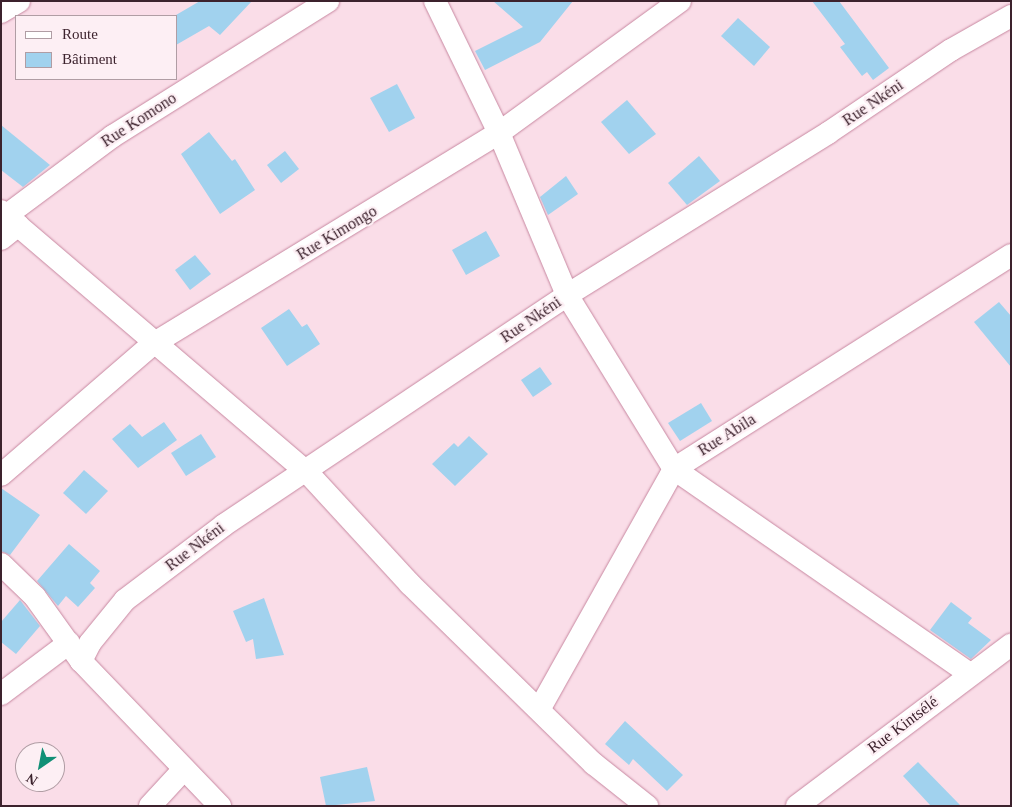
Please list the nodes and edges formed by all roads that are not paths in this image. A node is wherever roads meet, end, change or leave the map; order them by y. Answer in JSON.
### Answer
{"nodes":[{"id":1,"x":18,"y":1,"type":"edge"},
{"id":2,"x":328,"y":1,"type":"edge"},
{"id":3,"x":435,"y":1,"type":"edge"},
{"id":4,"x":680,"y":1,"type":"edge"},
{"id":5,"x":1,"y":12,"type":"edge"},
{"id":6,"x":1011,"y":16,"type":"edge"},
{"id":7,"x":499,"y":134,"type":"junction"},
{"id":8,"x":7,"y":222,"type":"edge"},
{"id":9,"x":1011,"y":255,"type":"edge"},
{"id":10,"x":567,"y":295,"type":"junction"},
{"id":11,"x":153,"y":344,"type":"junction"},
{"id":12,"x":674,"y":469,"type":"junction"},
{"id":13,"x":307,"y":472,"type":"junction"},
{"id":14,"x":1,"y":474,"type":"edge"},
{"id":15,"x":1,"y":564,"type":"edge"},
{"id":16,"x":1011,"y":646,"type":"edge"},
{"id":17,"x":75,"y":652,"type":"junction"},
{"id":18,"x":970,"y":674,"type":"junction"},
{"id":19,"x":1,"y":694,"type":"edge"},
{"id":20,"x":540,"y":708,"type":"junction"},
{"id":21,"x":184,"y":768,"type":"junction"},
{"id":22,"x":150,"y":806,"type":"edge"},
{"id":23,"x":220,"y":806,"type":"edge"},
{"id":24,"x":647,"y":806,"type":"edge"},
{"id":25,"x":797,"y":806,"type":"edge"}],
"edges":[{"from":1,"to":5,"type":"street"},
{"from":2,"to":8,"type":"street","name":"Rue Komono"},
{"from":3,"to":7,"type":"street"},
{"from":4,"to":7,"type":"street","name":"Rue Kimongo"},
{"from":6,"to":10,"type":"street","name":"Rue Nkéni"},
{"from":7,"to":10,"type":"street"},
{"from":7,"to":11,"type":"street","name":"Rue Kimongo"},
{"from":8,"to":11,"type":"street"},
{"from":9,"to":12,"type":"street","name":"Rue Abila"},
{"from":10,"to":12,"type":"street"},
{"from":10,"to":13,"type":"street","name":"Rue Nkéni"},
{"from":11,"to":13,"type":"street"},
{"from":11,"to":14,"type":"street","name":"Rue Kimongo"},
{"from":12,"to":18,"type":"street"},
{"from":12,"to":20,"type":"street","name":"Rue Abila"},
{"from":13,"to":17,"type":"street","name":"Rue Nkéni"},
{"from":13,"to":20,"type":"street"},
{"from":15,"to":17,"type":"street"},
{"from":16,"to":18,"type":"street","name":"Rue Kintsélé"},
{"from":17,"to":19,"type":"street","name":"Rue Nkéni"},
{"from":17,"to":21,"type":"street"},
{"from":18,"to":25,"type":"street","name":"Rue Kintsélé"},
{"from":20,"to":24,"type":"street"},
{"from":21,"to":22,"type":"street"},
{"from":21,"to":23,"type":"street"}]}
